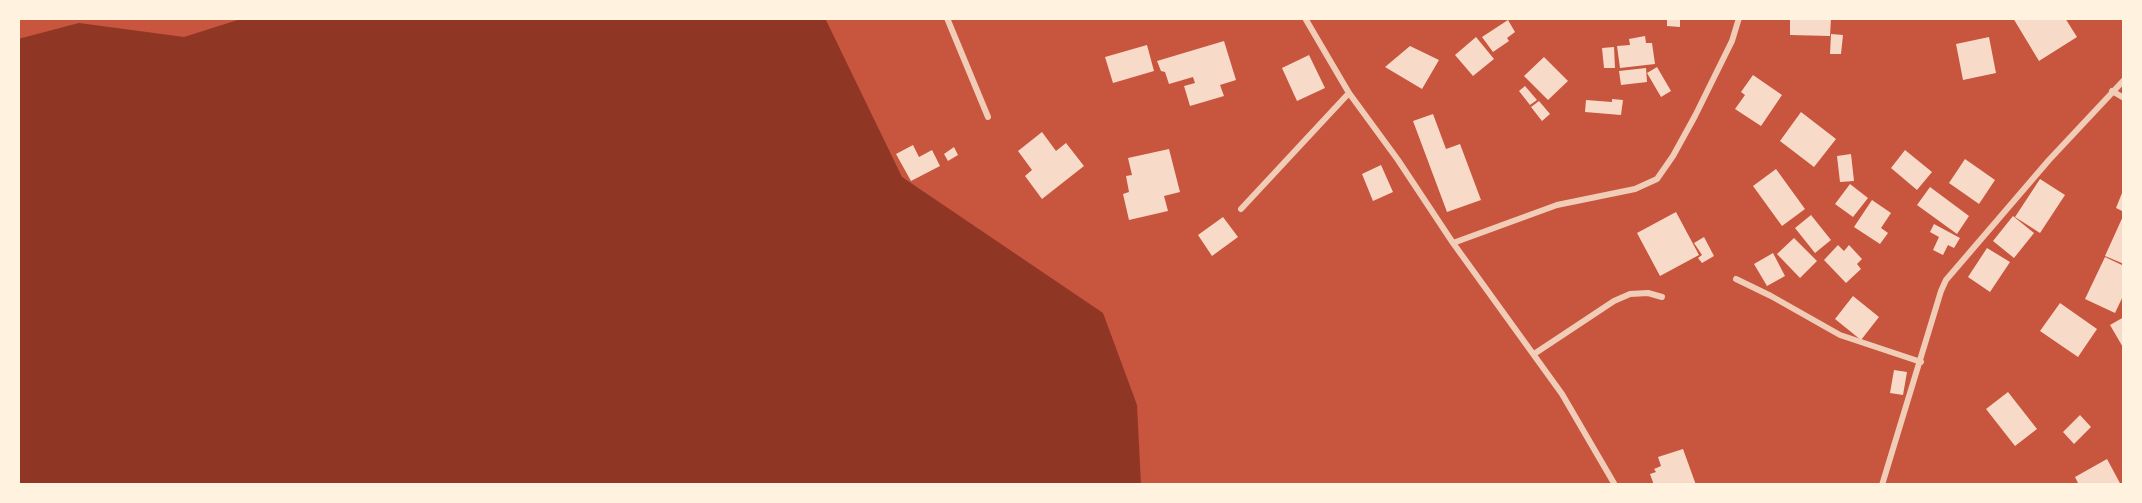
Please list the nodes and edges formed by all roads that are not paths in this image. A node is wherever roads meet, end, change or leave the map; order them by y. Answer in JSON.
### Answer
{"nodes":[{"id":1,"x":947,"y":18,"type":"edge"},
{"id":2,"x":1305,"y":18,"type":"edge"},
{"id":3,"x":1739,"y":18,"type":"edge"},
{"id":4,"x":2124,"y":80,"type":"edge"},
{"id":5,"x":2112,"y":91,"type":"junction"},
{"id":6,"x":1349,"y":93,"type":"junction"},
{"id":7,"x":2124,"y":98,"type":"edge"},
{"id":8,"x":988,"y":117,"type":"dead end"},
{"id":9,"x":1241,"y":208,"type":"dead end"},
{"id":10,"x":1453,"y":243,"type":"junction"},
{"id":11,"x":1736,"y":279,"type":"dead end"},
{"id":12,"x":1662,"y":297,"type":"dead end"},
{"id":13,"x":1534,"y":354,"type":"junction"},
{"id":14,"x":1921,"y":362,"type":"junction"},
{"id":15,"x":1615,"y":485,"type":"edge"},
{"id":16,"x":1882,"y":485,"type":"edge"}],
"edges":[{"from":1,"to":8,"type":"street"},
{"from":2,"to":6,"type":"street"},
{"from":3,"to":10,"type":"street"},
{"from":4,"to":5,"type":"street"},
{"from":5,"to":7,"type":"street"},
{"from":5,"to":14,"type":"street"},
{"from":6,"to":9,"type":"street"},
{"from":6,"to":10,"type":"street"},
{"from":10,"to":13,"type":"street"},
{"from":11,"to":14,"type":"street"},
{"from":12,"to":13,"type":"street"},
{"from":13,"to":15,"type":"street"},
{"from":14,"to":16,"type":"street"}]}
